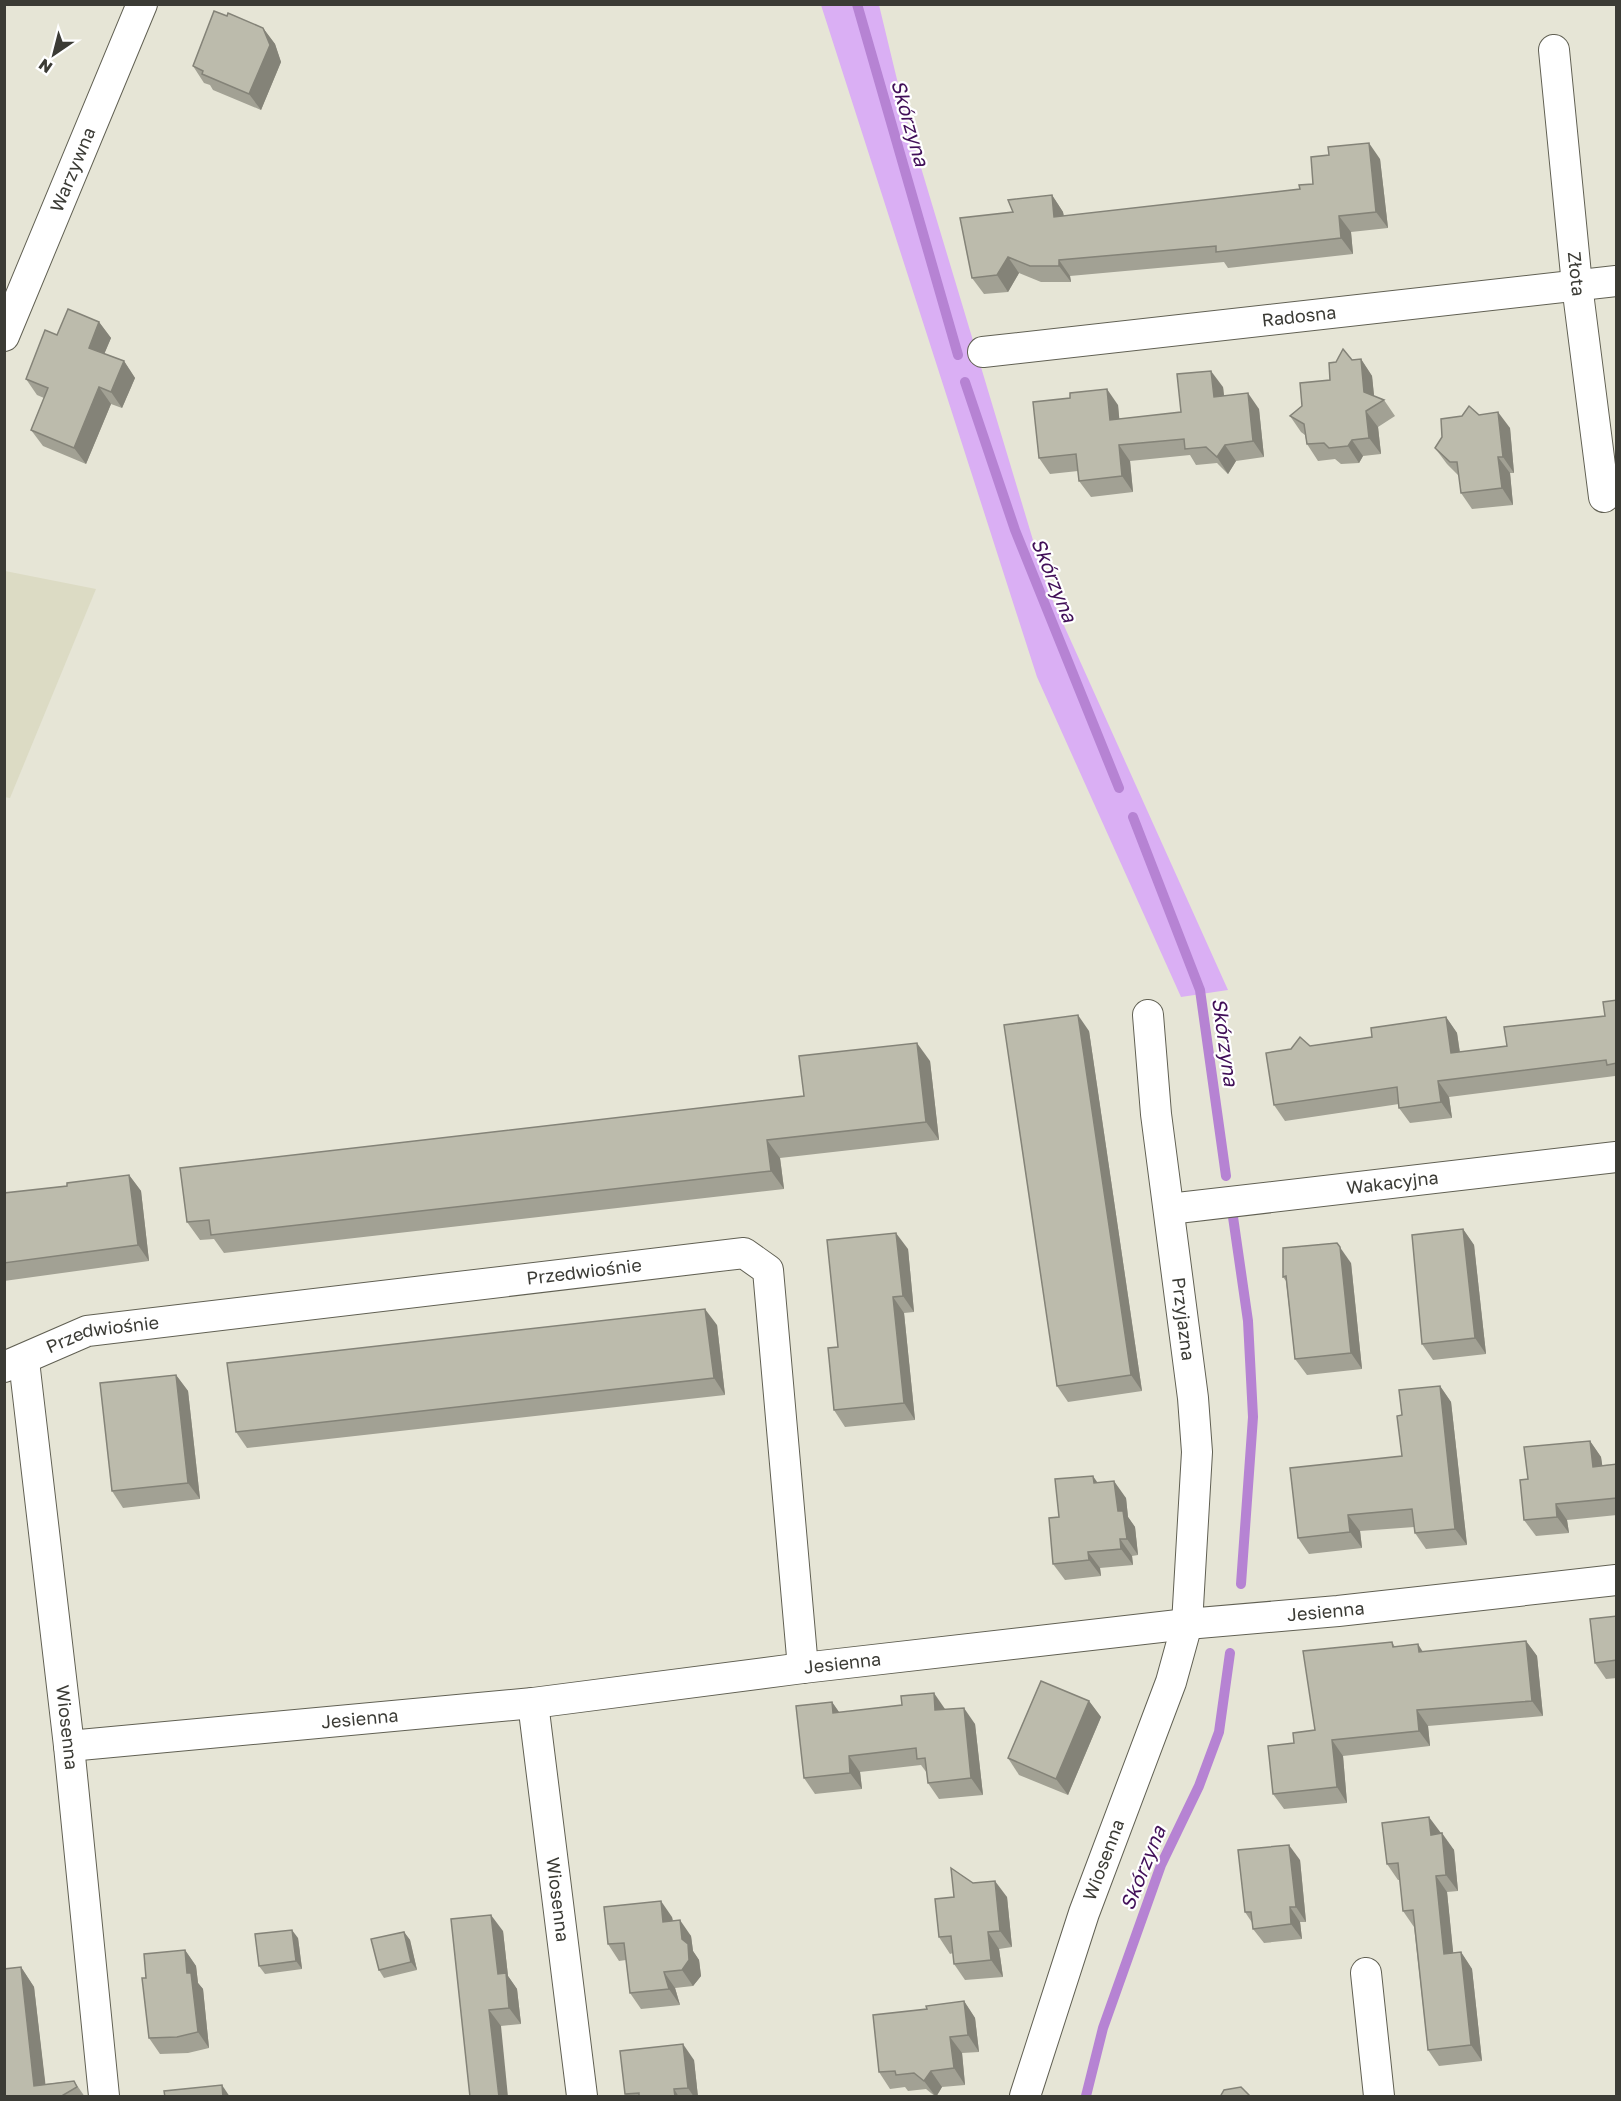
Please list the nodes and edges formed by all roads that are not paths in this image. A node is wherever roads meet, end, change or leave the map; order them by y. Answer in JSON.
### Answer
{"nodes":[{"id":1,"x":142,"y":4,"type":"edge"},
{"id":2,"x":1554,"y":50,"type":"dead end"},
{"id":3,"x":1617,"y":281,"type":"edge"},
{"id":4,"x":1577,"y":285,"type":"junction"},
{"id":5,"x":4,"y":336,"type":"edge"},
{"id":6,"x":983,"y":352,"type":"dead end"},
{"id":7,"x":1604,"y":497,"type":"dead end"},
{"id":8,"x":1148,"y":1015,"type":"dead end"},
{"id":9,"x":1617,"y":1157,"type":"edge"},
{"id":10,"x":1169,"y":1209,"type":"junction"},
{"id":11,"x":14,"y":1364,"type":"edge"},
{"id":12,"x":1617,"y":1580,"type":"edge"},
{"id":13,"x":1187,"y":1624,"type":"junction"},
{"id":14,"x":803,"y":1668,"type":"junction"},
{"id":15,"x":533,"y":1703,"type":"junction"},
{"id":16,"x":69,"y":1746,"type":"junction"},
{"id":17,"x":1366,"y":1973,"type":"dead end"},
{"id":18,"x":104,"y":2097,"type":"edge"},
{"id":19,"x":582,"y":2097,"type":"edge"},
{"id":20,"x":1025,"y":2097,"type":"edge"},
{"id":21,"x":1378,"y":2097,"type":"edge"}],
"edges":[{"from":1,"to":5,"type":"street","name":"Warzywna"},
{"from":2,"to":4,"type":"street","name":"Złota"},
{"from":3,"to":4,"type":"street","name":"Radosna"},
{"from":4,"to":6,"type":"street","name":"Radosna"},
{"from":4,"to":7,"type":"street","name":"Złota"},
{"from":8,"to":10,"type":"street","name":"Przyjazna"},
{"from":9,"to":10,"type":"street","name":"Wakacyjna"},
{"from":10,"to":13,"type":"street","name":"Przyjazna"},
{"from":11,"to":14,"type":"street","name":"Przedwiośnie"},
{"from":11,"to":16,"type":"street","name":"Wiosenna"},
{"from":12,"to":13,"type":"street","name":"Jesienna"},
{"from":13,"to":14,"type":"street","name":"Jesienna"},
{"from":13,"to":20,"type":"street","name":"Wiosenna"},
{"from":14,"to":15,"type":"street","name":"Jesienna"},
{"from":15,"to":16,"type":"street","name":"Jesienna"},
{"from":15,"to":19,"type":"street","name":"Wiosenna"},
{"from":16,"to":18,"type":"street","name":"Wiosenna"},
{"from":17,"to":21,"type":"street"}]}
